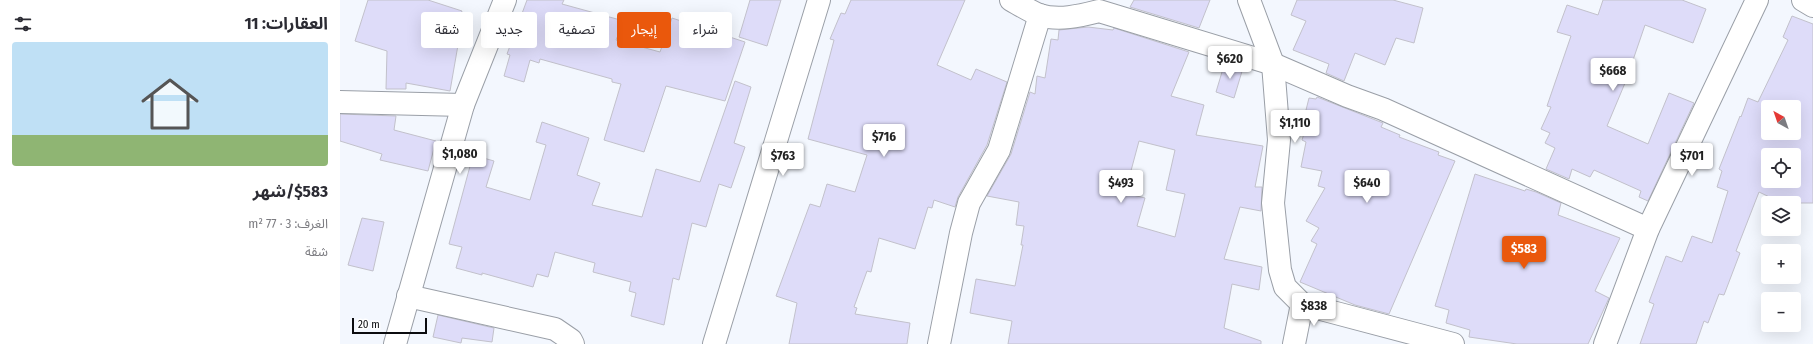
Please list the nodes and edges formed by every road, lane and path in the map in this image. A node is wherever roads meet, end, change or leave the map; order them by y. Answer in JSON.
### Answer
{"nodes":[{"id":1,"x":505,"y":0,"type":"edge"},
{"id":2,"x":819,"y":0,"type":"edge"},
{"id":3,"x":1011,"y":0,"type":"edge"},
{"id":4,"x":1249,"y":0,"type":"edge"},
{"id":5,"x":1757,"y":0,"type":"edge"},
{"id":6,"x":1803,"y":0,"type":"edge"},
{"id":7,"x":1813,"y":6,"type":"edge"},
{"id":8,"x":1040,"y":15,"type":"junction"},
{"id":9,"x":1273,"y":64,"type":"junction"},
{"id":10,"x":340,"y":102,"type":"edge"},
{"id":11,"x":463,"y":105,"type":"junction"},
{"id":12,"x":1648,"y":229,"type":"junction"},
{"id":13,"x":408,"y":296,"type":"junction"},
{"id":14,"x":1302,"y":304,"type":"junction"},
{"id":15,"x":395,"y":344,"type":"edge"},
{"id":16,"x":573,"y":344,"type":"edge"},
{"id":17,"x":714,"y":344,"type":"edge"},
{"id":18,"x":938,"y":344,"type":"edge"},
{"id":19,"x":1294,"y":344,"type":"edge"},
{"id":20,"x":1453,"y":344,"type":"edge"},
{"id":21,"x":1605,"y":344,"type":"edge"}],
"edges":[{"from":1,"to":11,"type":"street"},
{"from":2,"to":17,"type":"street"},
{"from":3,"to":8,"type":"street"},
{"from":4,"to":9,"type":"street"},
{"from":5,"to":12,"type":"street"},
{"from":6,"to":7,"type":"street"},
{"from":8,"to":9,"type":"street"},
{"from":8,"to":18,"type":"street"},
{"from":9,"to":12,"type":"street"},
{"from":9,"to":14,"type":"street"},
{"from":10,"to":11,"type":"street"},
{"from":11,"to":13,"type":"street"},
{"from":12,"to":21,"type":"street"},
{"from":13,"to":15,"type":"street"},
{"from":13,"to":16,"type":"street"},
{"from":14,"to":19,"type":"street"},
{"from":14,"to":20,"type":"street"}]}
